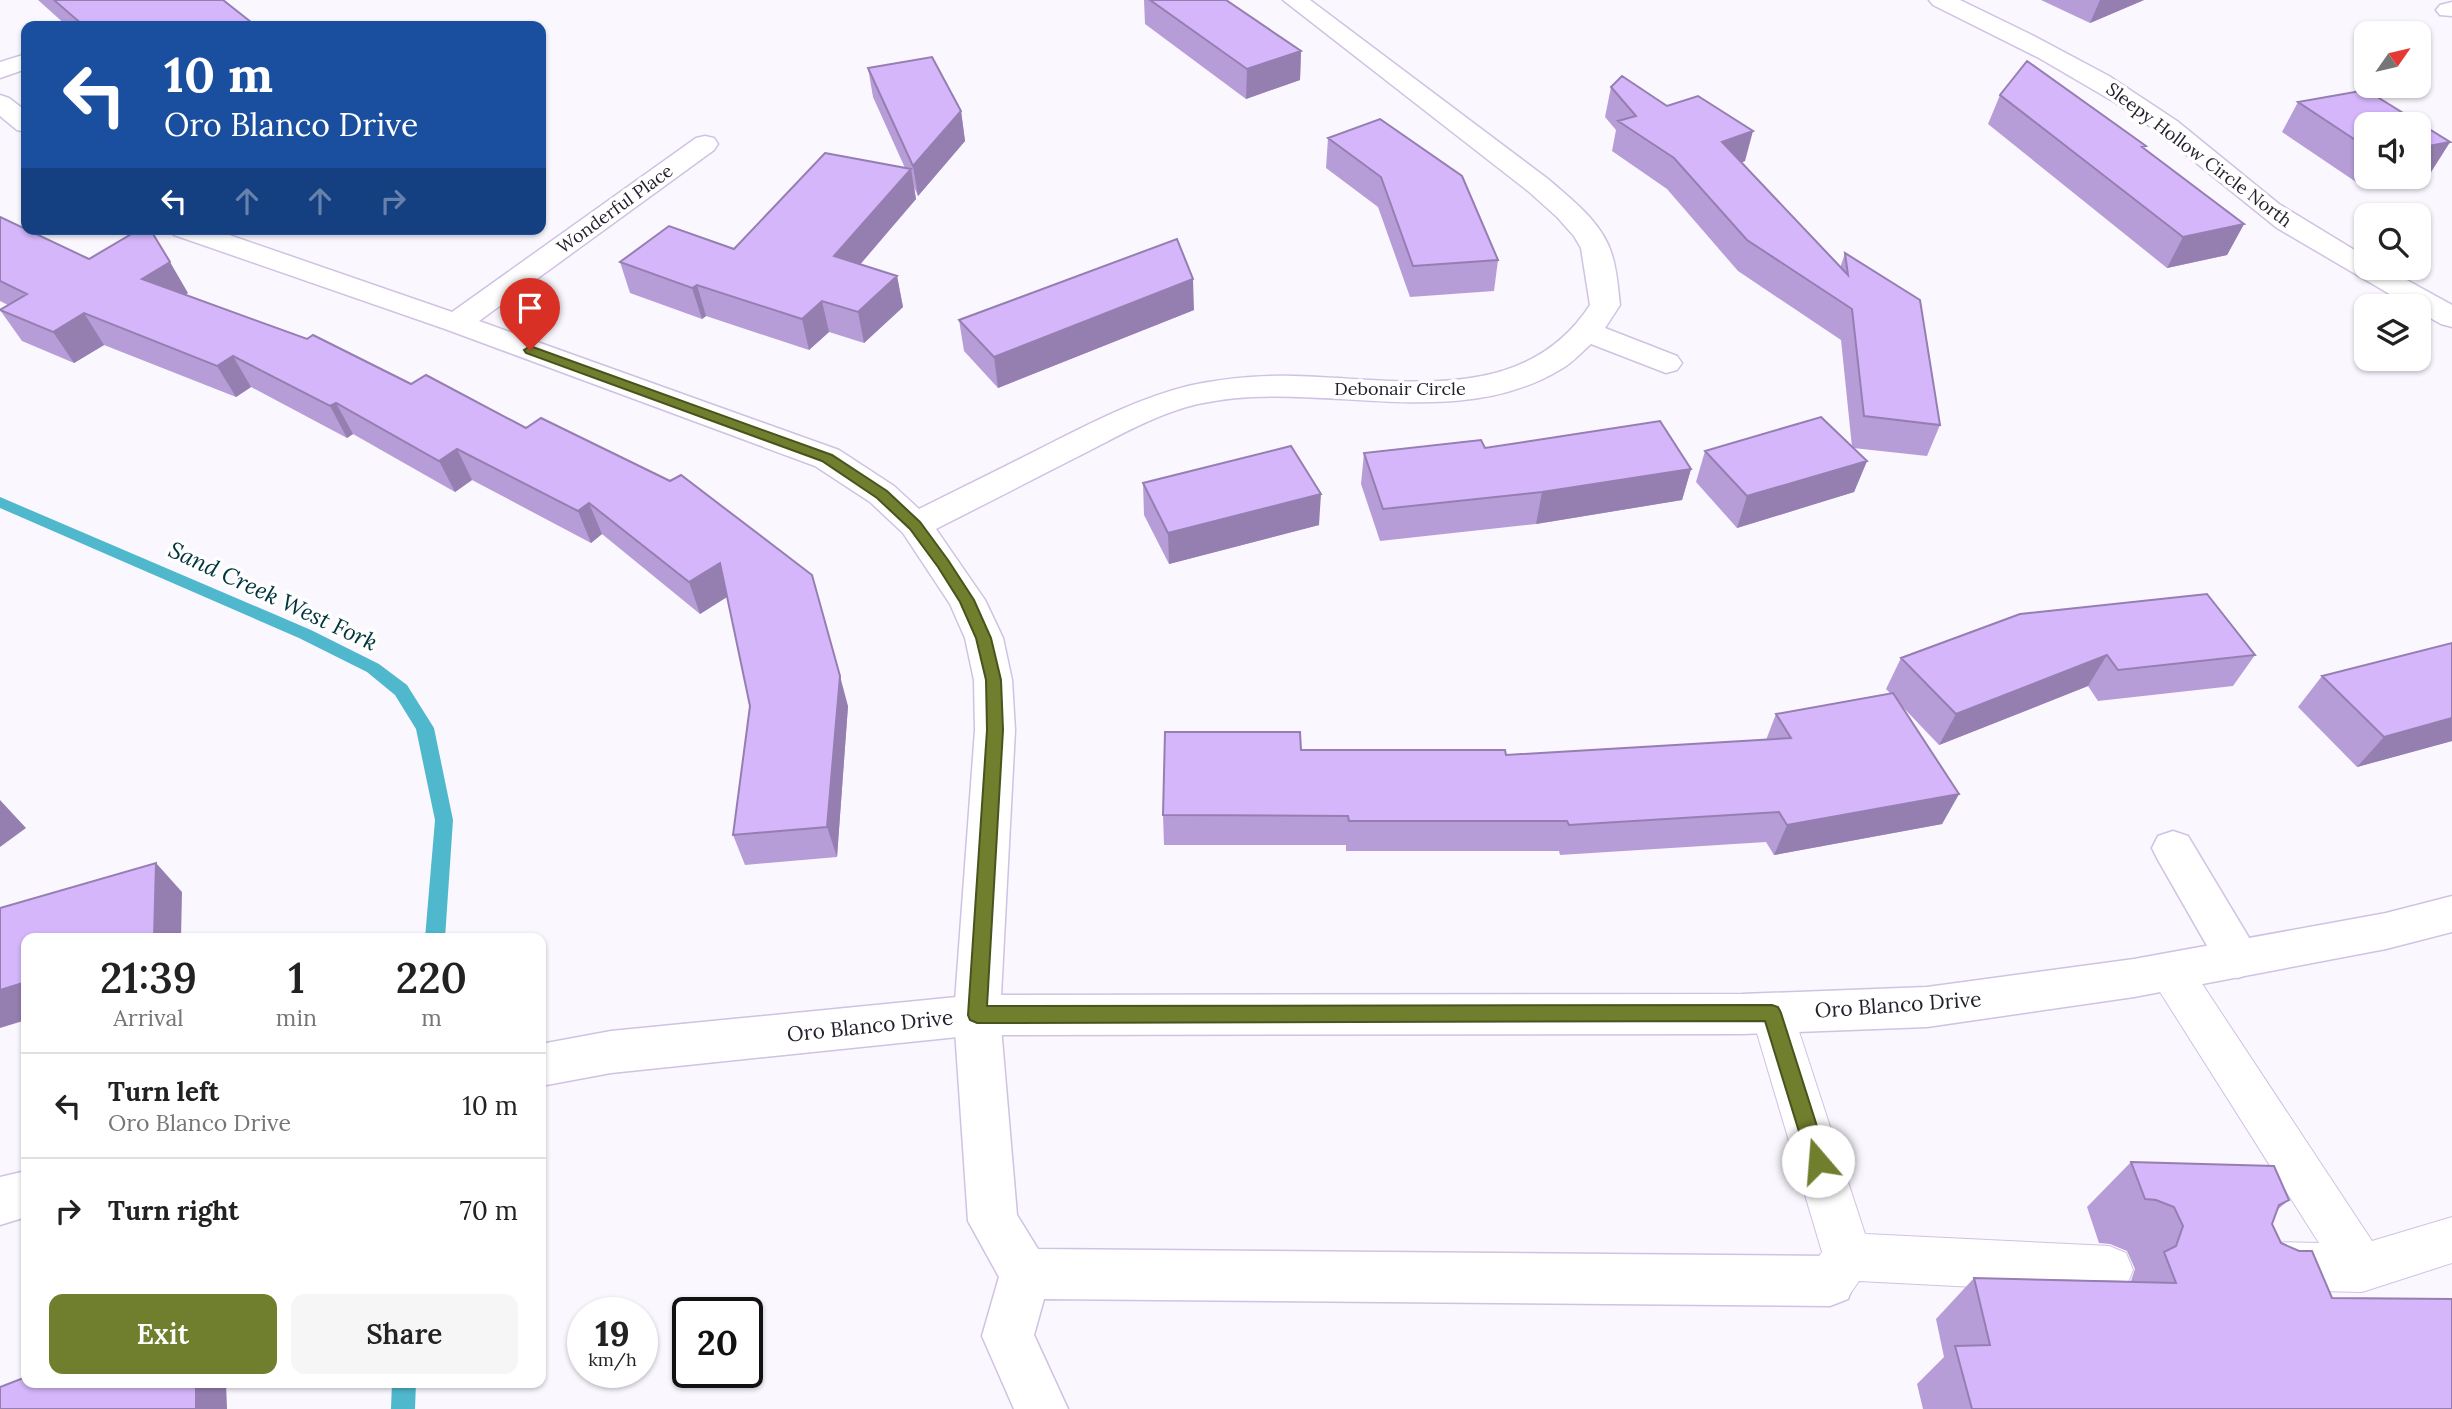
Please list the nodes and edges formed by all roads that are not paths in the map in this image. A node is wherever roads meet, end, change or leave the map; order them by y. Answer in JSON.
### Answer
{"nodes":[{"id":1,"x":1295,"y":0,"type":"edge"},
{"id":2,"x":1941,"y":0,"type":"edge"},
{"id":3,"x":21,"y":63,"type":"edge"},
{"id":4,"x":0,"y":70,"type":"edge"},
{"id":5,"x":0,"y":103,"type":"edge"},
{"id":6,"x":21,"y":120,"type":"edge"},
{"id":7,"x":705,"y":144,"type":"dead end"},
{"id":8,"x":201,"y":235,"type":"edge"},
{"id":9,"x":2452,"y":318,"type":"edge"},
{"id":10,"x":456,"y":323,"type":"junction"},
{"id":11,"x":1587,"y":332,"type":"junction"},
{"id":12,"x":1666,"y":363,"type":"dead end"},
{"id":13,"x":915,"y":526,"type":"junction"},
{"id":14,"x":2172,"y":848,"type":"dead end"},
{"id":15,"x":2452,"y":914,"type":"edge"},
{"id":16,"x":2238,"y":959,"type":"junction"},
{"id":17,"x":2170,"y":971,"type":"junction"},
{"id":18,"x":1772,"y":1013,"type":"junction"},
{"id":19,"x":977,"y":1015,"type":"junction"},
{"id":20,"x":546,"y":1065,"type":"edge"},
{"id":21,"x":21,"y":1195,"type":"edge"},
{"id":22,"x":0,"y":1201,"type":"edge"},
{"id":23,"x":2452,"y":1240,"type":"edge"},
{"id":24,"x":2246,"y":1266,"type":"edge"},
{"id":25,"x":2362,"y":1268,"type":"junction"},
{"id":26,"x":1839,"y":1269,"type":"junction"},
{"id":27,"x":2109,"y":1270,"type":"dead end"},
{"id":28,"x":1025,"y":1274,"type":"junction"},
{"id":29,"x":1041,"y":1409,"type":"edge"}],
"edges":[{"from":1,"to":11,"type":"street","name":"Debonair Circle"},
{"from":2,"to":9,"type":"street","name":"Sleepy Hollow Circle North"},
{"from":3,"to":4,"type":"street"},
{"from":5,"to":6,"type":"street"},
{"from":7,"to":10,"type":"street","name":"Wonderful Place"},
{"from":8,"to":10,"type":"street"},
{"from":10,"to":13,"type":"street"},
{"from":11,"to":12,"type":"street"},
{"from":11,"to":13,"type":"street","name":"Debonair Circle"},
{"from":13,"to":19,"type":"street"},
{"from":14,"to":16,"type":"street"},
{"from":15,"to":16,"type":"street","name":"Oro Blanco Drive"},
{"from":16,"to":17,"type":"street","name":"Oro Blanco Drive"},
{"from":17,"to":18,"type":"street","name":"Oro Blanco Drive"},
{"from":17,"to":25,"type":"lane"},
{"from":18,"to":19,"type":"street","name":"Oro Blanco Drive"},
{"from":18,"to":26,"type":"lane"},
{"from":19,"to":20,"type":"street","name":"Oro Blanco Drive"},
{"from":19,"to":28,"type":"street"},
{"from":21,"to":22,"type":"street"},
{"from":23,"to":25,"type":"lane"},
{"from":24,"to":25,"type":"lane"},
{"from":26,"to":27,"type":"lane"},
{"from":26,"to":28,"type":"street"},
{"from":28,"to":29,"type":"street"}]}
